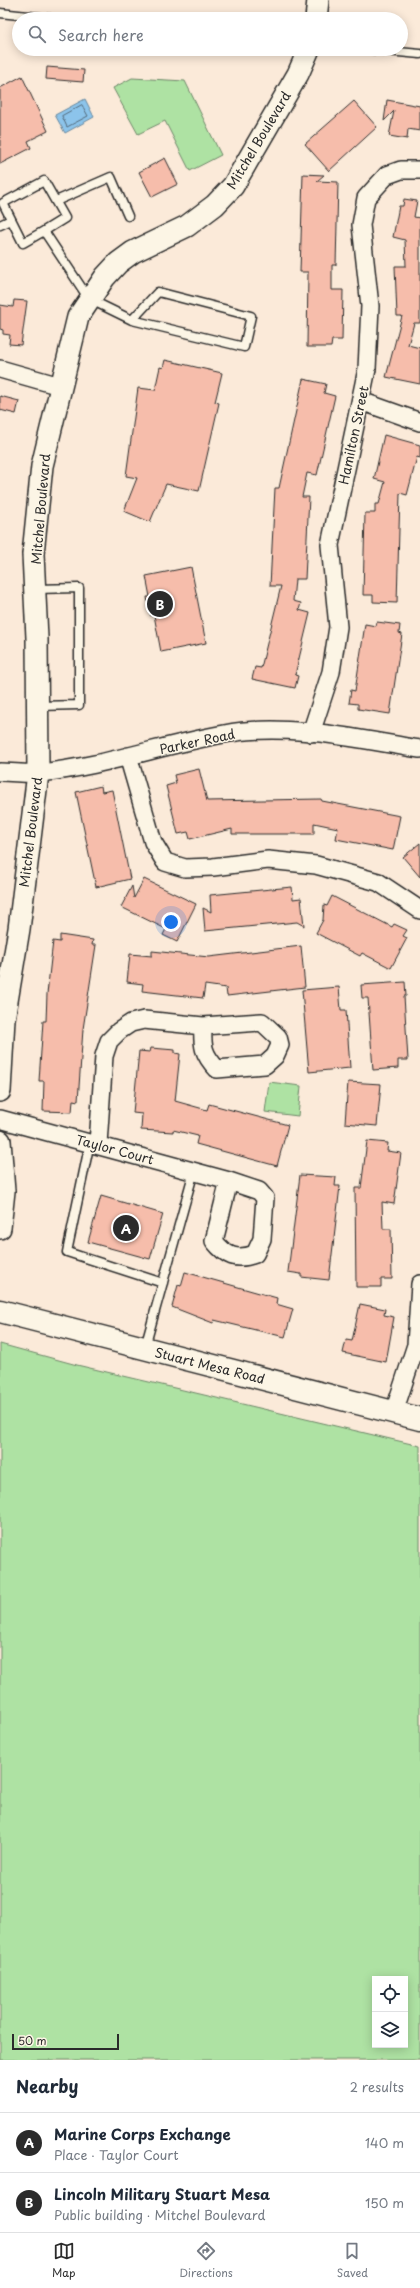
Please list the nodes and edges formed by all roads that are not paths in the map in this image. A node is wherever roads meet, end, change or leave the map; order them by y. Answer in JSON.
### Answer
{"nodes":[{"id":1,"x":318,"y":0,"type":"edge"},
{"id":2,"x":317,"y":12,"type":"edge"},
{"id":3,"x":0,"y":13,"type":"edge"},
{"id":4,"x":12,"y":14,"type":"edge"},
{"id":5,"x":408,"y":53,"type":"edge"},
{"id":6,"x":420,"y":54,"type":"edge"},
{"id":7,"x":306,"y":56,"type":"edge"},
{"id":8,"x":420,"y":170,"type":"edge"},
{"id":9,"x":56,"y":201,"type":"junction"},
{"id":10,"x":128,"y":216,"type":"dead end"},
{"id":11,"x":11,"y":220,"type":"junction"},
{"id":12,"x":0,"y":225,"type":"edge"},
{"id":13,"x":44,"y":231,"type":"junction"},
{"id":14,"x":89,"y":299,"type":"junction"},
{"id":15,"x":132,"y":320,"type":"junction"},
{"id":16,"x":0,"y":369,"type":"edge"},
{"id":17,"x":60,"y":386,"type":"junction"},
{"id":18,"x":361,"y":401,"type":"junction"},
{"id":19,"x":420,"y":422,"type":"edge"},
{"id":20,"x":35,"y":589,"type":"junction"},
{"id":21,"x":37,"y":706,"type":"junction"},
{"id":22,"x":312,"y":733,"type":"junction"},
{"id":23,"x":420,"y":749,"type":"edge"},
{"id":24,"x":128,"y":756,"type":"junction"},
{"id":25,"x":0,"y":772,"type":"edge"},
{"id":26,"x":38,"y":773,"type":"junction"},
{"id":27,"x":420,"y":910,"type":"edge"},
{"id":28,"x":203,"y":1026,"type":"dead end"},
{"id":29,"x":0,"y":1091,"type":"edge"},
{"id":30,"x":0,"y":1119,"type":"edge"},
{"id":31,"x":0,"y":1141,"type":"edge"},
{"id":32,"x":94,"y":1143,"type":"junction"},
{"id":33,"x":194,"y":1171,"type":"junction"},
{"id":34,"x":229,"y":1181,"type":"dead end"},
{"id":35,"x":0,"y":1228,"type":"edge"},
{"id":36,"x":163,"y":1283,"type":"junction"},
{"id":37,"x":420,"y":1284,"type":"edge"},
{"id":38,"x":419,"y":1306,"type":"edge"},
{"id":39,"x":0,"y":1311,"type":"edge"},
{"id":40,"x":145,"y":1348,"type":"junction"},
{"id":41,"x":394,"y":1412,"type":"junction"},
{"id":42,"x":420,"y":1419,"type":"edge"}],
"edges":[{"from":1,"to":2,"type":"street"},
{"from":3,"to":4,"type":"lane"},
{"from":5,"to":6,"type":"lane"},
{"from":7,"to":14,"type":"street","name":"Mitchel Boulevard"},
{"from":8,"to":18,"type":"street","name":"Hamilton Street"},
{"from":9,"to":10,"type":"lane"},
{"from":9,"to":11,"type":"lane"},
{"from":9,"to":13,"type":"lane"},
{"from":11,"to":12,"type":"lane"},
{"from":11,"to":13,"type":"lane"},
{"from":13,"to":14,"type":"lane"},
{"from":14,"to":15,"type":"lane"},
{"from":14,"to":17,"type":"street","name":"Mitchel Boulevard"},
{"from":15,"to":15,"type":"lane"},
{"from":16,"to":17,"type":"street"},
{"from":17,"to":20,"type":"street","name":"Mitchel Boulevard"},
{"from":18,"to":19,"type":"street"},
{"from":18,"to":22,"type":"street","name":"Hamilton Street"},
{"from":20,"to":21,"type":"street","name":"Mitchel Boulevard"},
{"from":20,"to":21,"type":"lane"},
{"from":21,"to":26,"type":"street","name":"Mitchel Boulevard"},
{"from":22,"to":23,"type":"street","name":"Parker Road"},
{"from":22,"to":24,"type":"street","name":"Parker Road"},
{"from":24,"to":26,"type":"street","name":"Parker Road"},
{"from":24,"to":27,"type":"street"},
{"from":25,"to":26,"type":"street","name":"Parker Road"},
{"from":26,"to":29,"type":"street","name":"Mitchel Boulevard"},
{"from":28,"to":32,"type":"street"},
{"from":30,"to":32,"type":"street","name":"Taylor Court"},
{"from":31,"to":35,"type":"street"},
{"from":32,"to":33,"type":"street","name":"Taylor Court"},
{"from":32,"to":36,"type":"lane"},
{"from":33,"to":34,"type":"street","name":"Taylor Court"},
{"from":33,"to":36,"type":"lane"},
{"from":36,"to":40,"type":"lane"},
{"from":37,"to":38,"type":"street"},
{"from":38,"to":41,"type":"street"},
{"from":39,"to":40,"type":"main road","name":"Stuart Mesa Road"},
{"from":40,"to":41,"type":"main road","name":"Stuart Mesa Road"},
{"from":41,"to":42,"type":"main road","name":"Stuart Mesa Road"}]}
